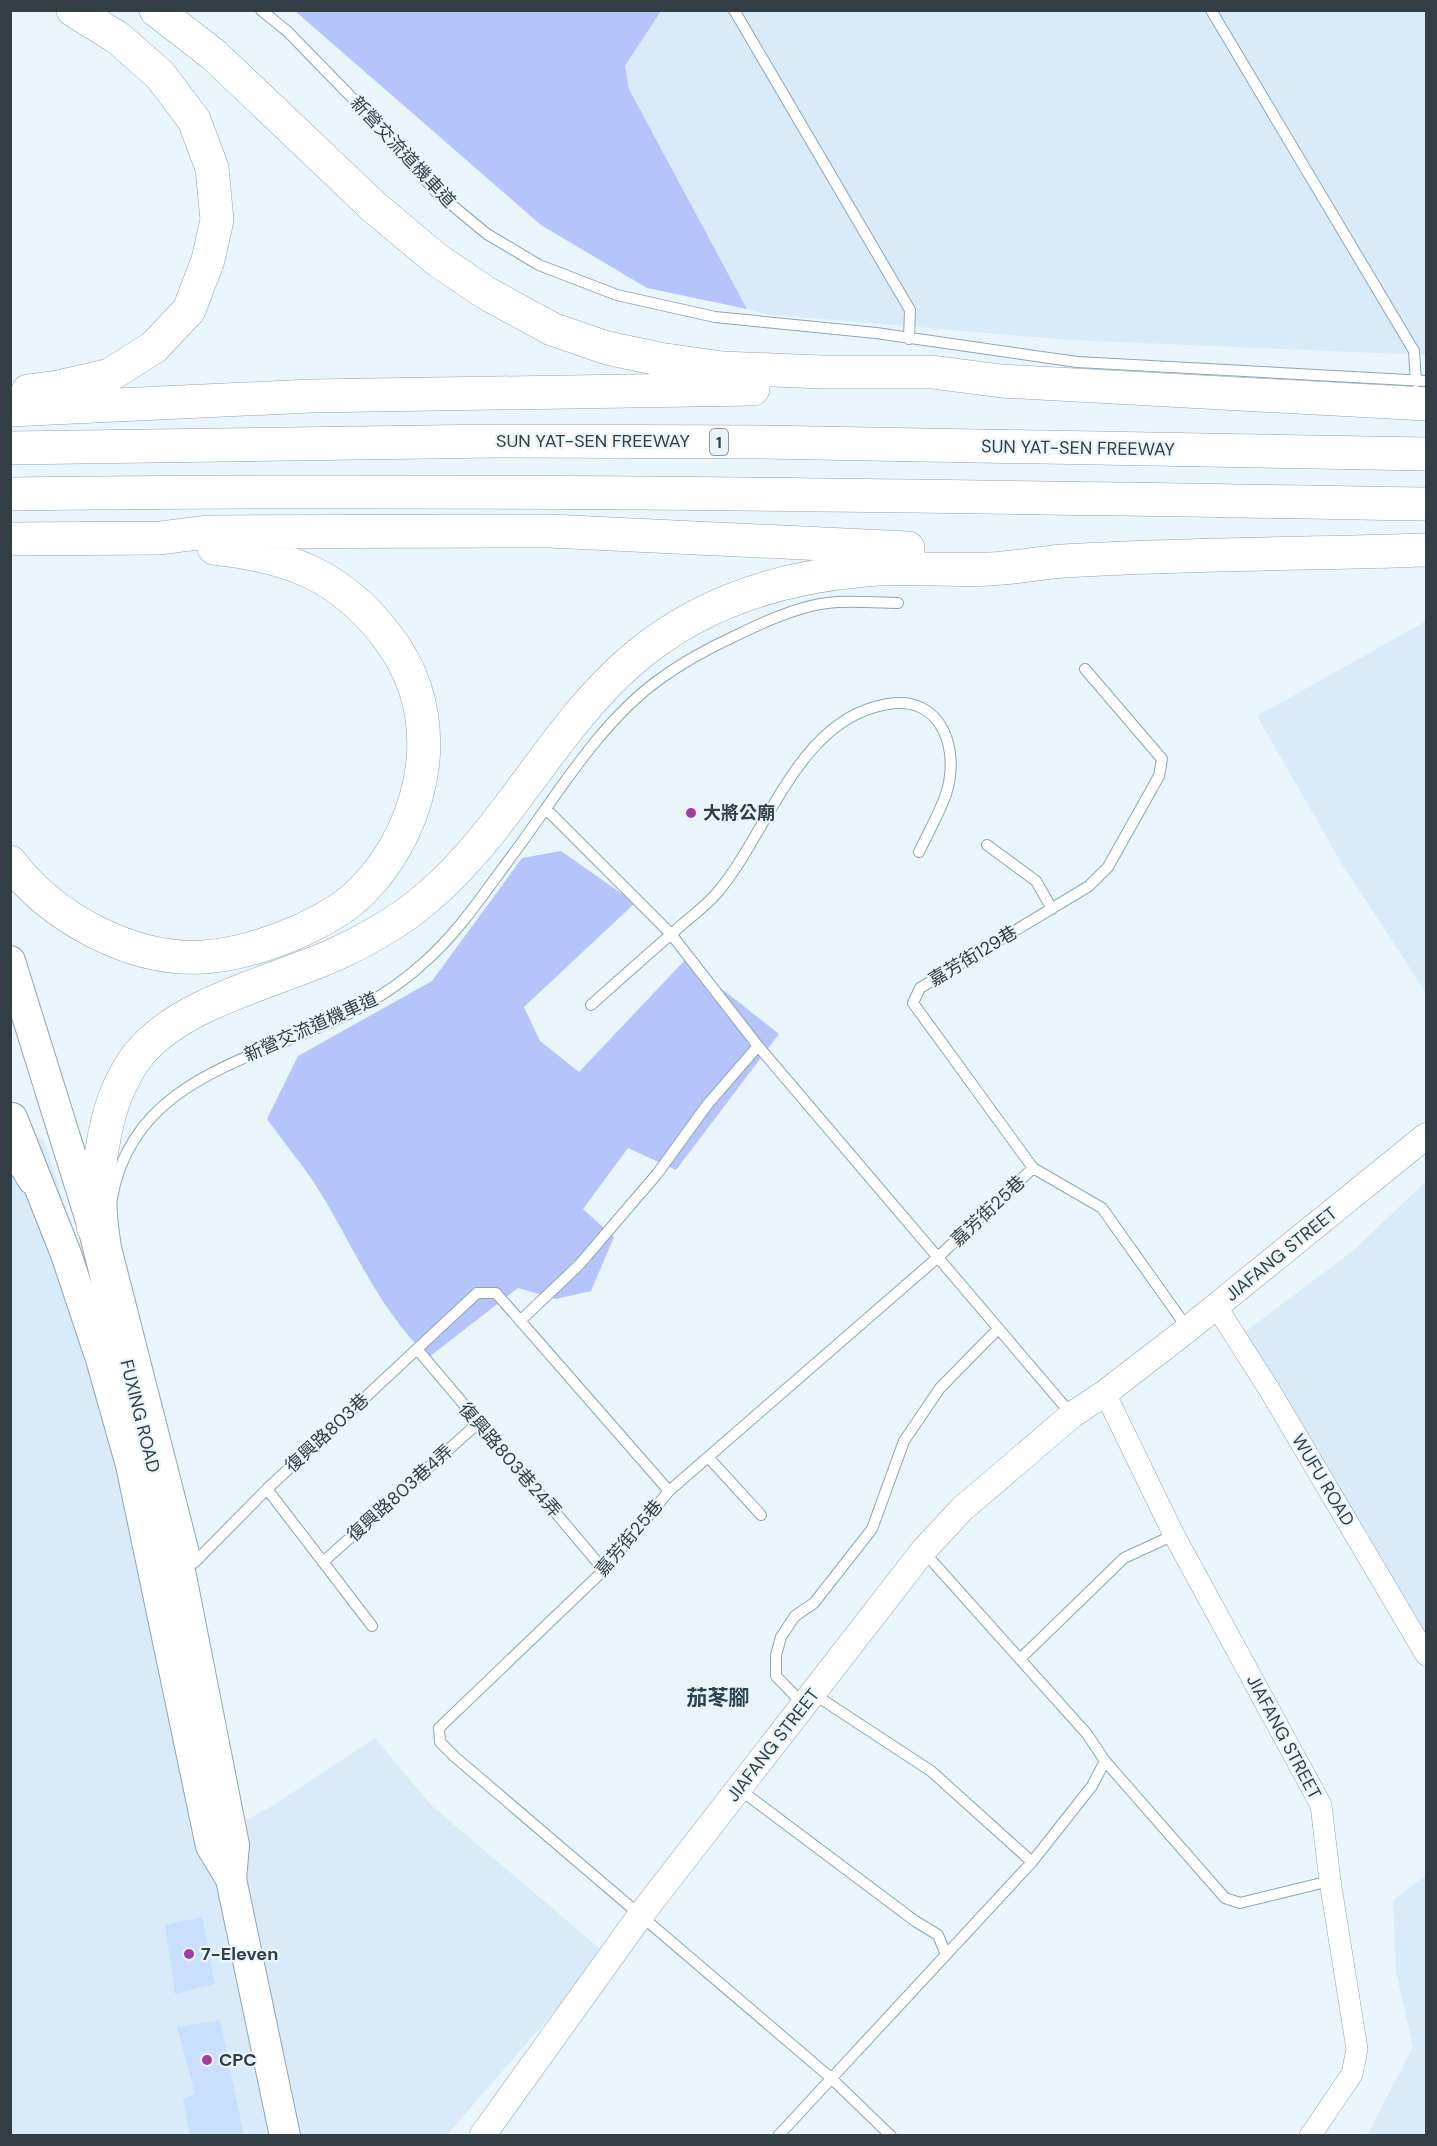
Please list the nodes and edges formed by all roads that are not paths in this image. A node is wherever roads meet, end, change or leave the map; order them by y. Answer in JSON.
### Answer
{"nodes":[{"id":1,"x":73,"y":10,"type":"edge"},
{"id":2,"x":156,"y":10,"type":"edge"},
{"id":3,"x":261,"y":10,"type":"edge"},
{"id":4,"x":734,"y":10,"type":"edge"},
{"id":5,"x":1211,"y":10,"type":"edge"},
{"id":6,"x":909,"y":339,"type":"junction"},
{"id":7,"x":1001,"y":381,"type":"junction"},
{"id":8,"x":1423,"y":389,"type":"edge"},
{"id":9,"x":10,"y":394,"type":"edge"},
{"id":10,"x":10,"y":410,"type":"edge"},
{"id":11,"x":10,"y":448,"type":"edge"},
{"id":12,"x":1426,"y":454,"type":"edge"},
{"id":13,"x":10,"y":494,"type":"edge"},
{"id":14,"x":1426,"y":504,"type":"edge"},
{"id":15,"x":160,"y":538,"type":"junction"},
{"id":16,"x":10,"y":539,"type":"edge"},
{"id":17,"x":1426,"y":550,"type":"edge"},
{"id":18,"x":1062,"y":561,"type":"junction"},
{"id":19,"x":898,"y":603,"type":"dead end"},
{"id":20,"x":1085,"y":669,"type":"dead end"},
{"id":21,"x":546,"y":809,"type":"junction"},
{"id":22,"x":987,"y":844,"type":"dead end"},
{"id":23,"x":919,"y":852,"type":"dead end"},
{"id":24,"x":10,"y":862,"type":"edge"},
{"id":25,"x":1052,"y":909,"type":"junction"},
{"id":26,"x":671,"y":933,"type":"junction"},
{"id":27,"x":10,"y":961,"type":"edge"},
{"id":28,"x":591,"y":1005,"type":"dead end"},
{"id":29,"x":758,"y":1046,"type":"junction"},
{"id":30,"x":1426,"y":1136,"type":"edge"},
{"id":31,"x":13,"y":1137,"type":"edge"},
{"id":32,"x":1034,"y":1168,"type":"junction"},
{"id":33,"x":93,"y":1227,"type":"junction"},
{"id":34,"x":937,"y":1258,"type":"junction"},
{"id":35,"x":1216,"y":1306,"type":"junction"},
{"id":36,"x":520,"y":1321,"type":"junction"},
{"id":37,"x":998,"y":1329,"type":"junction"},
{"id":38,"x":1188,"y":1329,"type":"junction"},
{"id":39,"x":417,"y":1349,"type":"junction"},
{"id":40,"x":1106,"y":1393,"type":"junction"},
{"id":41,"x":1072,"y":1415,"type":"junction"},
{"id":42,"x":477,"y":1424,"type":"junction"},
{"id":43,"x":708,"y":1457,"type":"junction"},
{"id":44,"x":267,"y":1489,"type":"junction"},
{"id":45,"x":669,"y":1491,"type":"junction"},
{"id":46,"x":761,"y":1515,"type":"dead end"},
{"id":47,"x":1174,"y":1535,"type":"junction"},
{"id":48,"x":923,"y":1551,"type":"junction"},
{"id":49,"x":323,"y":1562,"type":"junction"},
{"id":50,"x":189,"y":1568,"type":"junction"},
{"id":51,"x":604,"y":1570,"type":"junction"},
{"id":52,"x":372,"y":1626,"type":"dead end"},
{"id":53,"x":1426,"y":1655,"type":"edge"},
{"id":54,"x":1021,"y":1658,"type":"junction"},
{"id":55,"x":808,"y":1699,"type":"junction"},
{"id":56,"x":1105,"y":1761,"type":"junction"},
{"id":57,"x":738,"y":1789,"type":"junction"},
{"id":58,"x":1032,"y":1862,"type":"junction"},
{"id":59,"x":231,"y":1879,"type":"junction"},
{"id":60,"x":1330,"y":1881,"type":"junction"},
{"id":61,"x":640,"y":1916,"type":"junction"},
{"id":62,"x":946,"y":1955,"type":"junction"},
{"id":63,"x":831,"y":2078,"type":"junction"},
{"id":64,"x":285,"y":2136,"type":"edge"},
{"id":65,"x":482,"y":2136,"type":"edge"},
{"id":66,"x":778,"y":2136,"type":"edge"},
{"id":67,"x":891,"y":2136,"type":"edge"},
{"id":68,"x":1310,"y":2136,"type":"edge"}],
"edges":[{"from":1,"to":9,"type":"highway"},
{"from":2,"to":7,"type":"highway"},
{"from":3,"to":6,"type":"lane","name":"新營交流道機車道"},
{"from":4,"to":6,"type":"lane"},
{"from":5,"to":8,"type":"lane"},
{"from":6,"to":8,"type":"lane","name":"新營交流道機車道"},
{"from":7,"to":8,"type":"highway"},
{"from":7,"to":10,"type":"highway"},
{"from":11,"to":12,"type":"highway","name":"SUN YAT-SEN FREEWAY","number":"1"},
{"from":13,"to":14,"type":"highway"},
{"from":15,"to":16,"type":"highway"},
{"from":15,"to":18,"type":"highway"},
{"from":15,"to":24,"type":"highway"},
{"from":17,"to":18,"type":"highway"},
{"from":18,"to":33,"type":"highway"},
{"from":19,"to":21,"type":"lane","name":"新營交流道機車道"},
{"from":20,"to":25,"type":"lane","name":"嘉芳街129巷"},
{"from":21,"to":26,"type":"lane"},
{"from":21,"to":50,"type":"lane","name":"新營交流道機車道"},
{"from":22,"to":25,"type":"lane"},
{"from":23,"to":26,"type":"lane"},
{"from":25,"to":32,"type":"lane","name":"嘉芳街129巷"},
{"from":26,"to":28,"type":"lane"},
{"from":26,"to":29,"type":"lane"},
{"from":27,"to":33,"type":"main road","name":"FUXING ROAD"},
{"from":29,"to":34,"type":"lane"},
{"from":29,"to":36,"type":"lane"},
{"from":30,"to":35,"type":"street","name":"JIAFANG STREET"},
{"from":31,"to":59,"type":"main road","name":"FUXING ROAD"},
{"from":32,"to":34,"type":"lane","name":"嘉芳街25巷"},
{"from":32,"to":38,"type":"lane","name":"嘉芳街129巷"},
{"from":33,"to":50,"type":"main road","name":"FUXING ROAD"},
{"from":34,"to":37,"type":"lane"},
{"from":34,"to":43,"type":"lane","name":"嘉芳街25巷"},
{"from":35,"to":38,"type":"street","name":"JIAFANG STREET"},
{"from":35,"to":53,"type":"street","name":"WUFU ROAD"},
{"from":36,"to":39,"type":"lane","name":"復興路803巷"},
{"from":36,"to":45,"type":"lane"},
{"from":37,"to":41,"type":"lane"},
{"from":37,"to":55,"type":"lane"},
{"from":38,"to":40,"type":"street","name":"JIAFANG STREET"},
{"from":39,"to":42,"type":"lane","name":"復興路803巷24弄"},
{"from":39,"to":44,"type":"lane","name":"復興路803巷"},
{"from":40,"to":41,"type":"street","name":"JIAFANG STREET"},
{"from":40,"to":47,"type":"street","name":"JIAFANG STREET"},
{"from":41,"to":48,"type":"street","name":"JIAFANG STREET"},
{"from":42,"to":49,"type":"lane","name":"復興路803巷4弄"},
{"from":42,"to":51,"type":"lane","name":"復興路803巷24弄"},
{"from":43,"to":45,"type":"lane","name":"嘉芳街25巷"},
{"from":43,"to":46,"type":"lane"},
{"from":44,"to":49,"type":"lane"},
{"from":44,"to":50,"type":"lane","name":"復興路803巷"},
{"from":45,"to":51,"type":"lane","name":"嘉芳街25巷"},
{"from":47,"to":54,"type":"lane"},
{"from":47,"to":60,"type":"street","name":"JIAFANG STREET"},
{"from":48,"to":54,"type":"lane"},
{"from":48,"to":55,"type":"street","name":"JIAFANG STREET"},
{"from":49,"to":52,"type":"lane"},
{"from":50,"to":59,"type":"main road","name":"FUXING ROAD"},
{"from":51,"to":61,"type":"lane","name":"嘉芳街25巷"},
{"from":54,"to":56,"type":"lane"},
{"from":55,"to":57,"type":"street","name":"JIAFANG STREET"},
{"from":55,"to":58,"type":"lane"},
{"from":56,"to":58,"type":"lane"},
{"from":56,"to":60,"type":"lane"},
{"from":57,"to":61,"type":"street","name":"JIAFANG STREET"},
{"from":57,"to":62,"type":"lane"},
{"from":58,"to":62,"type":"lane"},
{"from":59,"to":64,"type":"main road","name":"FUXING ROAD"},
{"from":60,"to":68,"type":"street","name":"JIAFANG STREET"},
{"from":61,"to":63,"type":"lane"},
{"from":61,"to":65,"type":"street","name":"JIAFANG STREET"},
{"from":62,"to":63,"type":"lane"},
{"from":63,"to":66,"type":"lane"},
{"from":63,"to":67,"type":"lane"}]}
